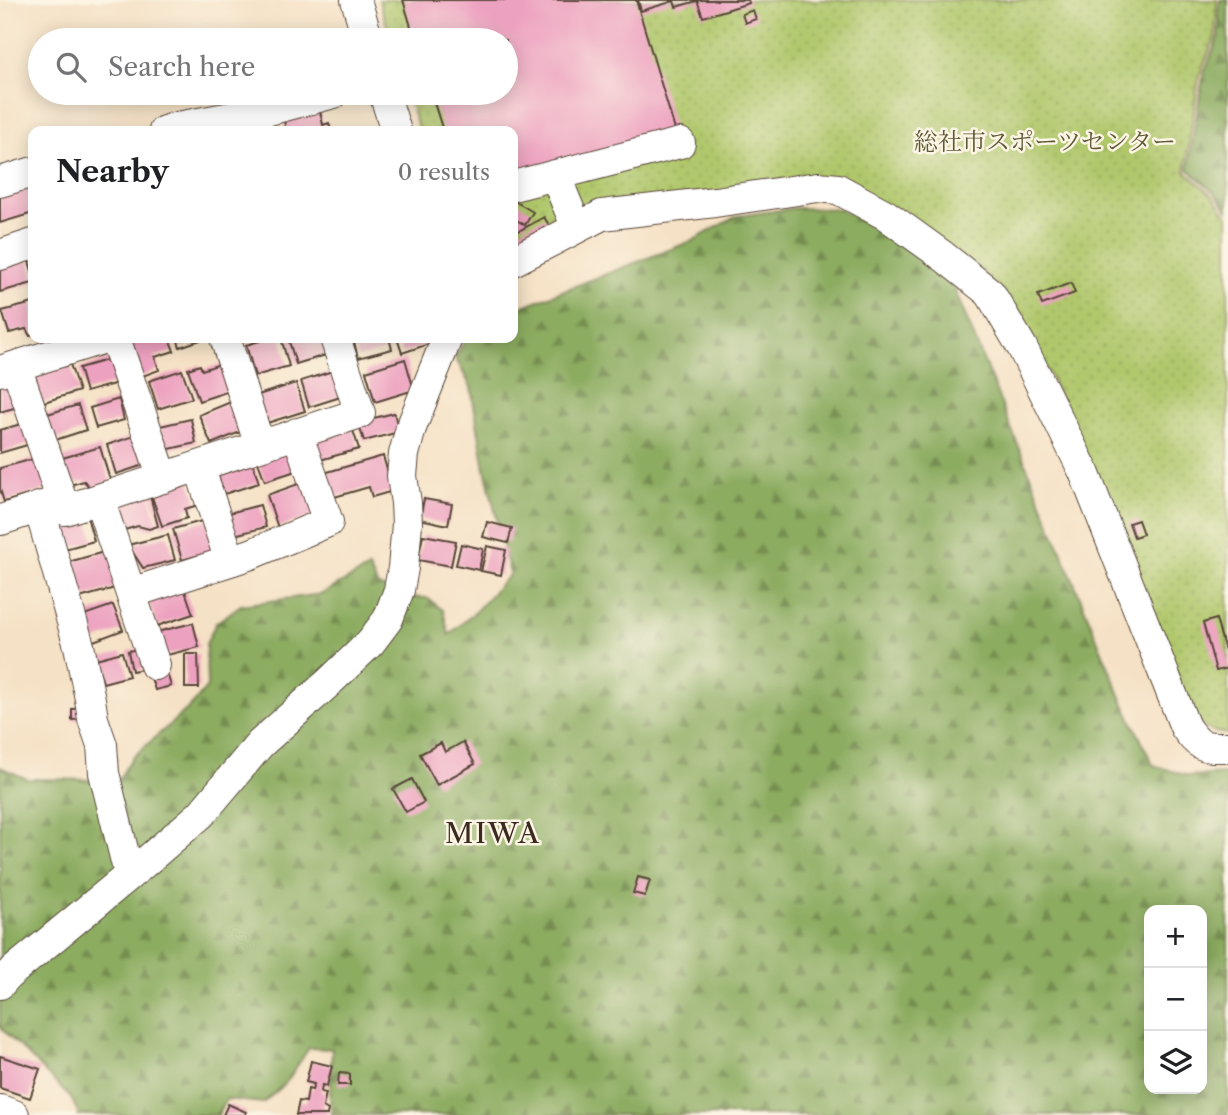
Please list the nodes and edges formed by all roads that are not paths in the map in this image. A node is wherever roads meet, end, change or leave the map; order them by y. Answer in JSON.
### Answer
{"nodes":[{"id":1,"x":356,"y":0,"type":"edge"},
{"id":2,"x":364,"y":28,"type":"edge"},
{"id":3,"x":307,"y":105,"type":"edge"},
{"id":4,"x":388,"y":105,"type":"edge"},
{"id":5,"x":272,"y":121,"type":"edge"},
{"id":6,"x":193,"y":126,"type":"edge"},
{"id":7,"x":394,"y":126,"type":"edge"},
{"id":8,"x":680,"y":143,"type":"dead end"},
{"id":9,"x":28,"y":174,"type":"edge"},
{"id":10,"x":555,"y":175,"type":"junction"},
{"id":11,"x":0,"y":182,"type":"edge"},
{"id":12,"x":518,"y":185,"type":"edge"},
{"id":13,"x":577,"y":228,"type":"junction"},
{"id":14,"x":28,"y":246,"type":"edge"},
{"id":15,"x":0,"y":255,"type":"edge"},
{"id":16,"x":518,"y":258,"type":"edge"},
{"id":17,"x":89,"y":343,"type":"edge"},
{"id":18,"x":117,"y":343,"type":"edge"},
{"id":19,"x":227,"y":343,"type":"edge"},
{"id":20,"x":337,"y":343,"type":"edge"},
{"id":21,"x":445,"y":343,"type":"edge"},
{"id":22,"x":8,"y":368,"type":"edge"},
{"id":23,"x":297,"y":433,"type":"junction"},
{"id":24,"x":260,"y":446,"type":"junction"},
{"id":25,"x":199,"y":466,"type":"junction"},
{"id":26,"x":163,"y":478,"type":"junction"},
{"id":27,"x":99,"y":499,"type":"junction"},
{"id":28,"x":50,"y":504,"type":"junction"},
{"id":29,"x":1,"y":520,"type":"edge"},
{"id":30,"x":230,"y":561,"type":"junction"},
{"id":31,"x":131,"y":593,"type":"junction"},
{"id":32,"x":155,"y":665,"type":"dead end"},
{"id":33,"x":1228,"y":747,"type":"edge"},
{"id":34,"x":129,"y":874,"type":"junction"},
{"id":35,"x":0,"y":984,"type":"edge"},
{"id":36,"x":0,"y":1110,"type":"edge"},
{"id":37,"x":14,"y":1115,"type":"edge"}],
"edges":[{"from":1,"to":2,"type":"street"},
{"from":3,"to":5,"type":"street"},
{"from":4,"to":7,"type":"street"},
{"from":5,"to":6,"type":"street"},
{"from":8,"to":10,"type":"street"},
{"from":9,"to":11,"type":"street"},
{"from":10,"to":12,"type":"street"},
{"from":10,"to":13,"type":"street"},
{"from":13,"to":16,"type":"street"},
{"from":13,"to":33,"type":"street"},
{"from":14,"to":15,"type":"street"},
{"from":17,"to":22,"type":"street"},
{"from":18,"to":26,"type":"street"},
{"from":19,"to":24,"type":"street"},
{"from":20,"to":23,"type":"street"},
{"from":21,"to":34,"type":"street"},
{"from":22,"to":28,"type":"street"},
{"from":23,"to":24,"type":"street"},
{"from":23,"to":30,"type":"street"},
{"from":24,"to":25,"type":"street"},
{"from":25,"to":26,"type":"street"},
{"from":25,"to":30,"type":"street"},
{"from":26,"to":27,"type":"street"},
{"from":27,"to":28,"type":"street"},
{"from":27,"to":31,"type":"street"},
{"from":28,"to":29,"type":"street"},
{"from":28,"to":34,"type":"street"},
{"from":30,"to":31,"type":"street"},
{"from":31,"to":32,"type":"street"},
{"from":34,"to":35,"type":"street"},
{"from":36,"to":37,"type":"street"}]}
